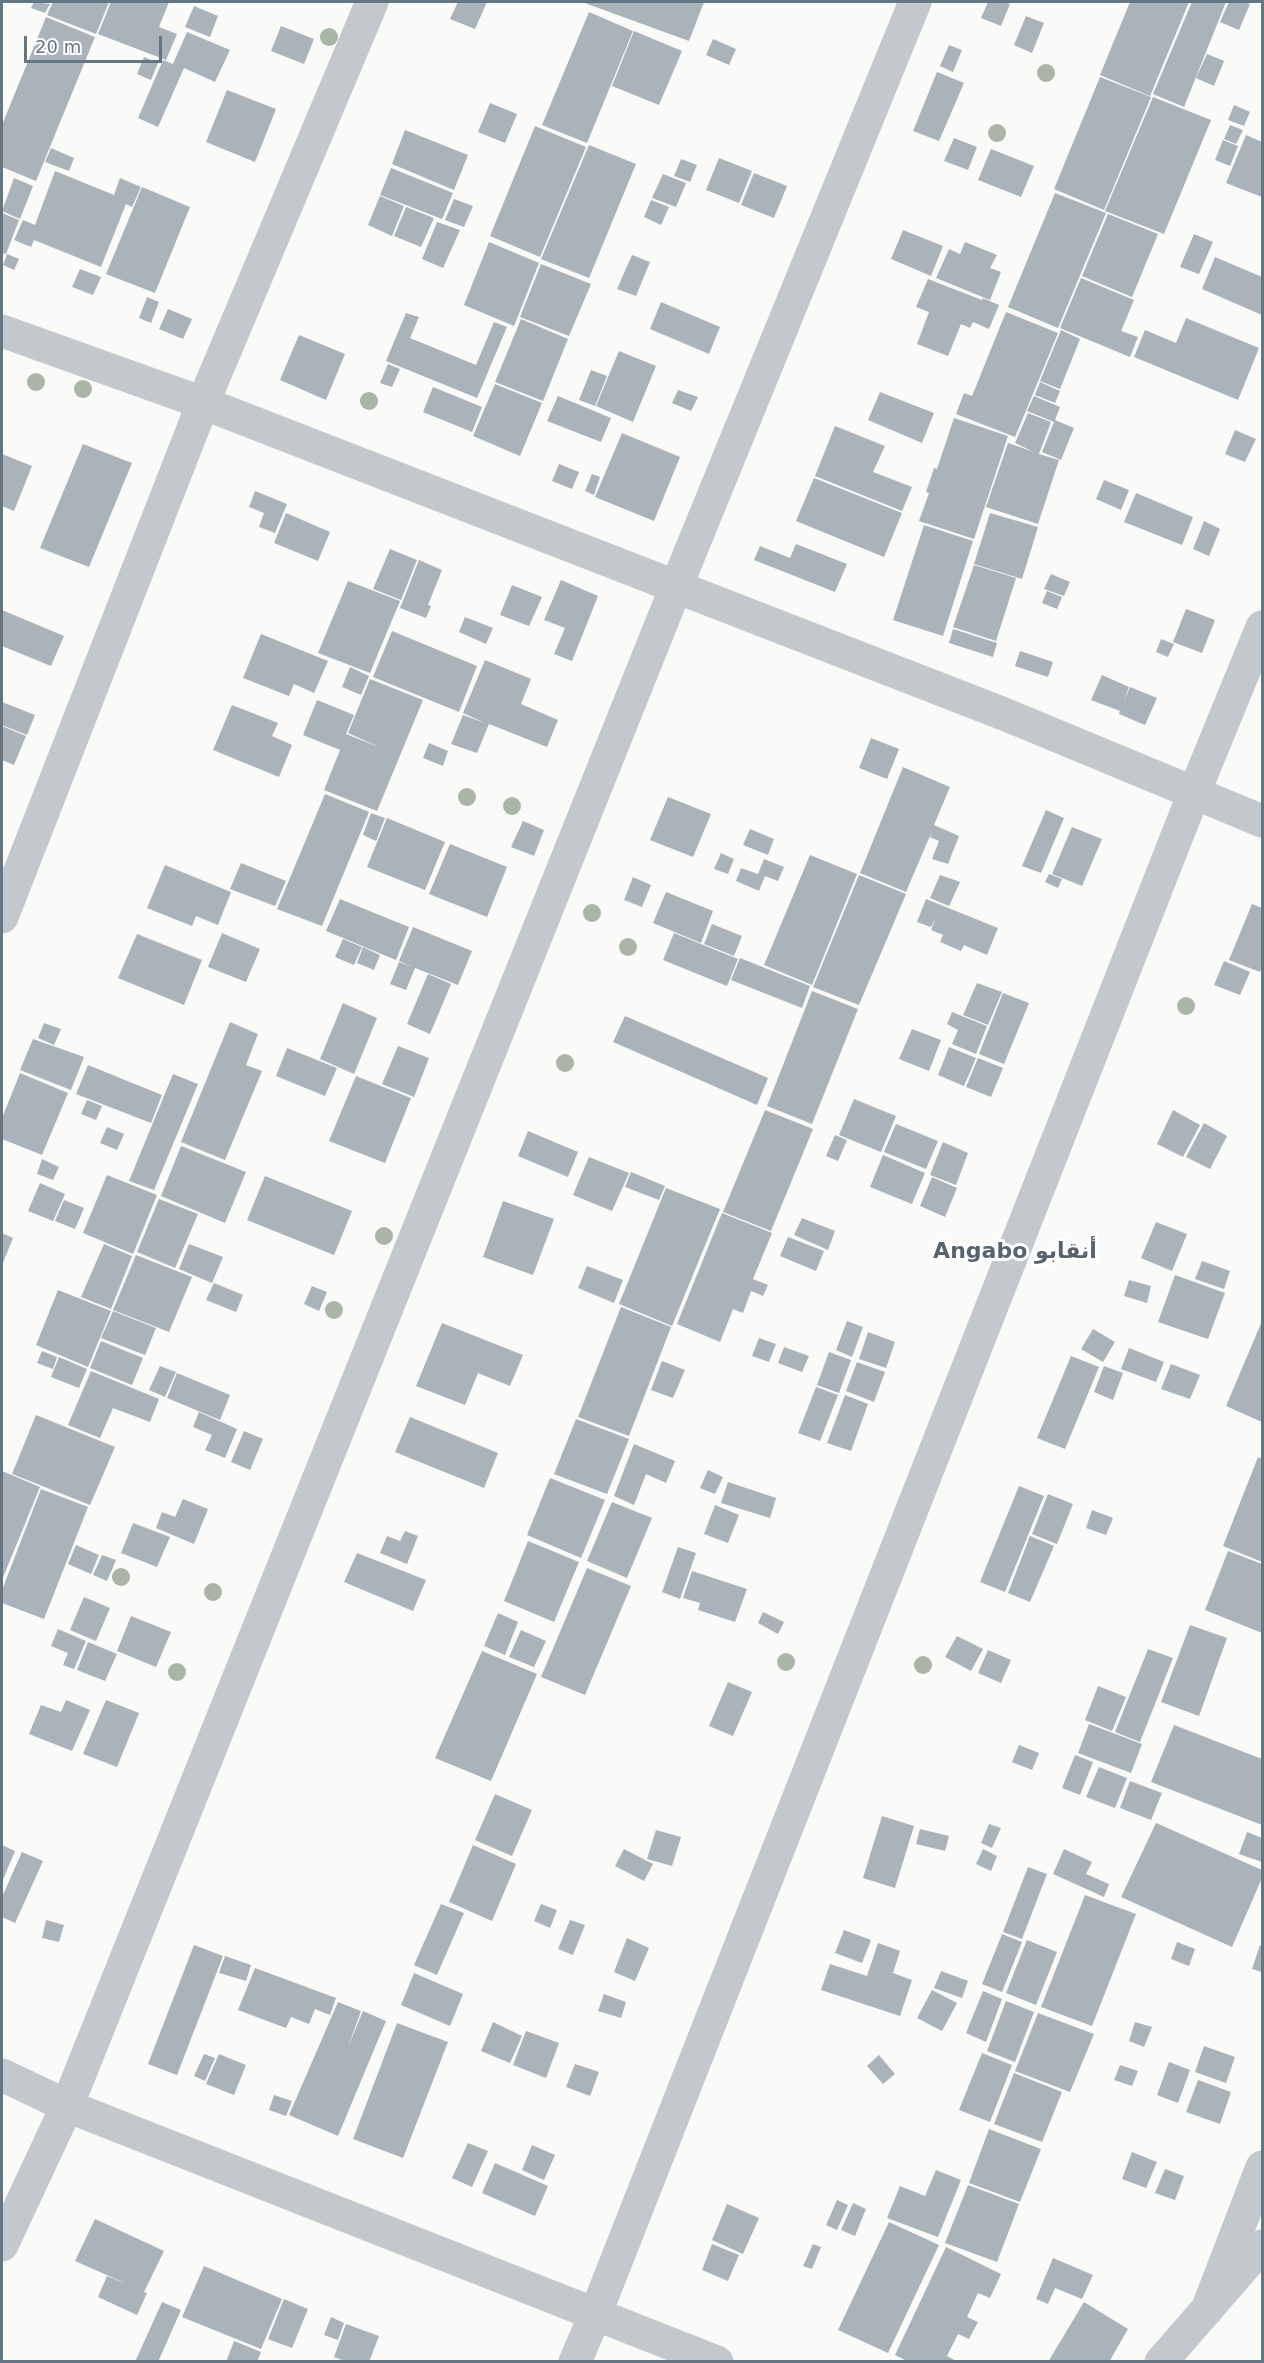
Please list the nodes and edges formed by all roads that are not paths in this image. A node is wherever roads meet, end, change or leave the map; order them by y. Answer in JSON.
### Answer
{"nodes":[{"id":1,"x":372,"y":2,"type":"edge"},
{"id":2,"x":915,"y":2,"type":"edge"},
{"id":3,"x":2,"y":331,"type":"edge"},
{"id":4,"x":203,"y":403,"type":"junction"},
{"id":5,"x":676,"y":587,"type":"junction"},
{"id":6,"x":1263,"y":627,"type":"edge"},
{"id":7,"x":1194,"y":793,"type":"junction"},
{"id":8,"x":1263,"y":821,"type":"edge"},
{"id":9,"x":2,"y":917,"type":"edge"},
{"id":10,"x":2,"y":2075,"type":"edge"},
{"id":11,"x":67,"y":2106,"type":"junction"},
{"id":12,"x":1263,"y":2167,"type":"edge"},
{"id":13,"x":2,"y":2245,"type":"edge"},
{"id":14,"x":1263,"y":2246,"type":"edge"},
{"id":15,"x":1207,"y":2310,"type":"junction"},
{"id":16,"x":595,"y":2315,"type":"junction"},
{"id":17,"x":575,"y":2361,"type":"edge"},
{"id":18,"x":717,"y":2361,"type":"edge"},
{"id":19,"x":1161,"y":2361,"type":"edge"}],
"edges":[{"from":1,"to":4,"type":"street"},
{"from":2,"to":5,"type":"street"},
{"from":3,"to":4,"type":"street"},
{"from":4,"to":5,"type":"street"},
{"from":4,"to":9,"type":"street"},
{"from":5,"to":7,"type":"street"},
{"from":5,"to":11,"type":"street"},
{"from":6,"to":7,"type":"street"},
{"from":7,"to":8,"type":"street"},
{"from":7,"to":16,"type":"street"},
{"from":10,"to":11,"type":"street"},
{"from":11,"to":13,"type":"street"},
{"from":11,"to":16,"type":"street"},
{"from":12,"to":15,"type":"street"},
{"from":14,"to":15,"type":"street"},
{"from":15,"to":19,"type":"street"},
{"from":16,"to":17,"type":"street"},
{"from":16,"to":18,"type":"street"}]}
